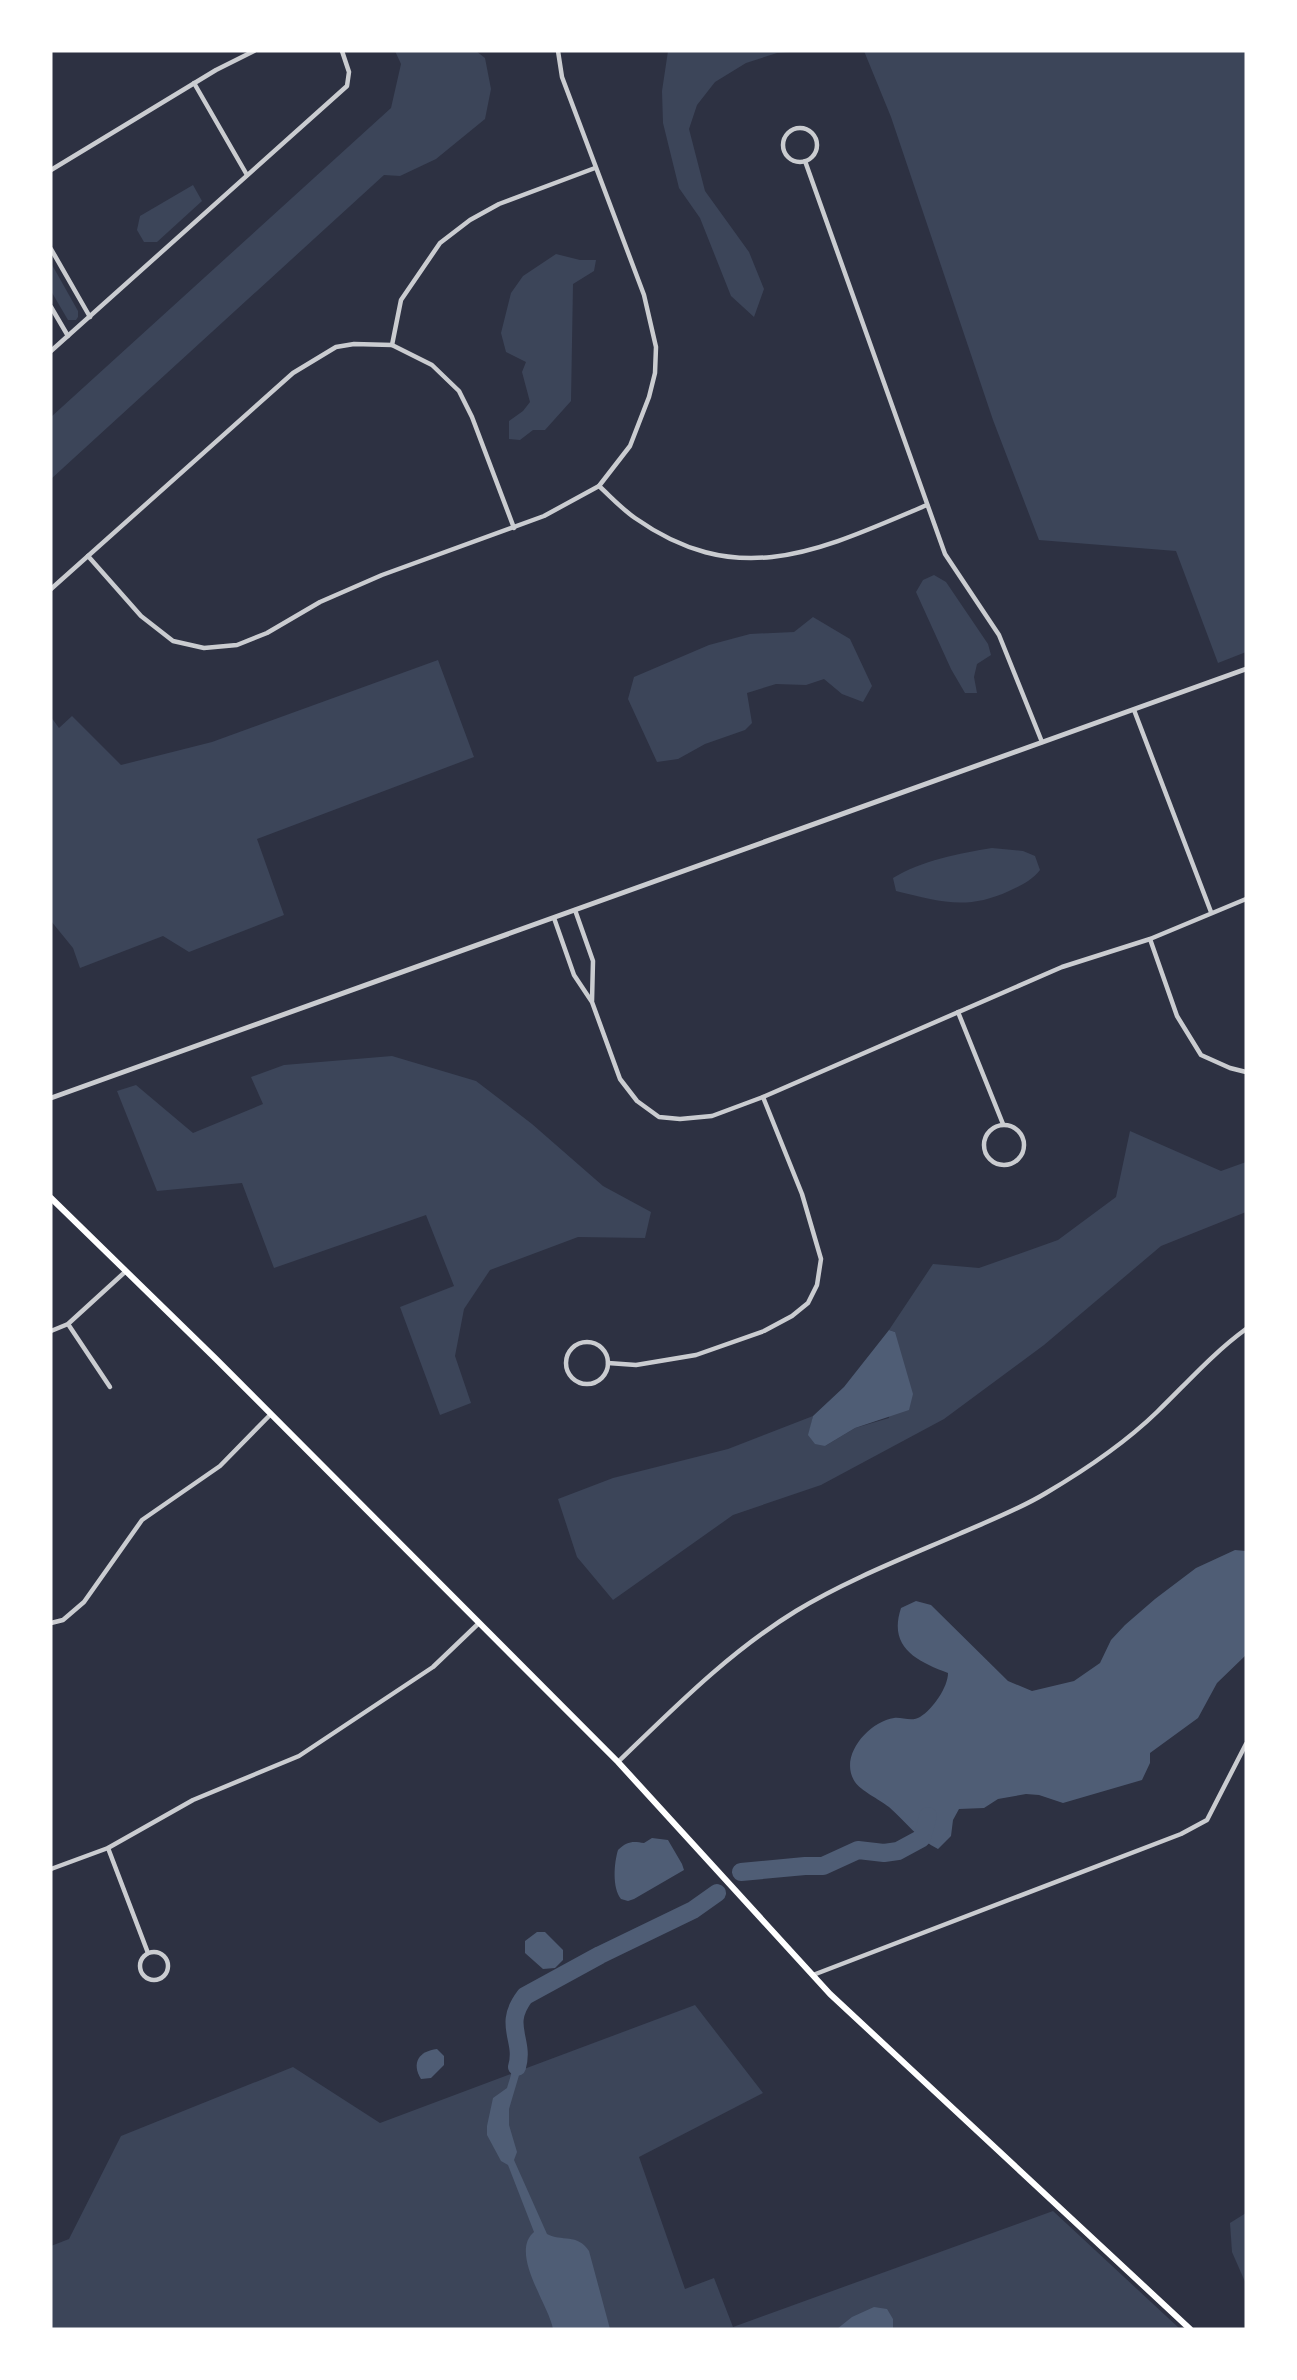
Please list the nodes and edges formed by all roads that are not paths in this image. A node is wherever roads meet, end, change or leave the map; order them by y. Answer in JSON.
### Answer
{"nodes":[{"id":1,"x":254,"y":51,"type":"edge"},
{"id":2,"x":342,"y":51,"type":"edge"},
{"id":3,"x":558,"y":51,"type":"edge"},
{"id":4,"x":194,"y":83,"type":"junction"},
{"id":5,"x":805,"y":161,"type":"junction"},
{"id":6,"x":595,"y":168,"type":"junction"},
{"id":7,"x":51,"y":170,"type":"edge"},
{"id":8,"x":247,"y":175,"type":"junction"},
{"id":9,"x":51,"y":249,"type":"edge"},
{"id":10,"x":51,"y":307,"type":"edge"},
{"id":11,"x":90,"y":317,"type":"junction"},
{"id":12,"x":68,"y":336,"type":"junction"},
{"id":13,"x":392,"y":345,"type":"junction"},
{"id":14,"x":51,"y":351,"type":"edge"},
{"id":15,"x":599,"y":486,"type":"junction"},
{"id":16,"x":927,"y":505,"type":"junction"},
{"id":17,"x":514,"y":528,"type":"junction"},
{"id":18,"x":88,"y":556,"type":"junction"},
{"id":19,"x":51,"y":589,"type":"edge"},
{"id":20,"x":1246,"y":669,"type":"edge"},
{"id":21,"x":1134,"y":710,"type":"junction"},
{"id":22,"x":1042,"y":742,"type":"junction"},
{"id":23,"x":1246,"y":899,"type":"edge"},
{"id":24,"x":575,"y":910,"type":"junction"},
{"id":25,"x":1211,"y":912,"type":"junction"},
{"id":26,"x":554,"y":918,"type":"junction"},
{"id":27,"x":1150,"y":939,"type":"junction"},
{"id":28,"x":592,"y":1002,"type":"junction"},
{"id":29,"x":958,"y":1013,"type":"junction"},
{"id":30,"x":1246,"y":1072,"type":"edge"},
{"id":31,"x":763,"y":1097,"type":"junction"},
{"id":32,"x":51,"y":1098,"type":"edge"},
{"id":33,"x":1003,"y":1124,"type":"junction"},
{"id":34,"x":51,"y":1199,"type":"edge"},
{"id":35,"x":126,"y":1271,"type":"junction"},
{"id":36,"x":68,"y":1324,"type":"junction"},
{"id":37,"x":1246,"y":1329,"type":"edge"},
{"id":38,"x":51,"y":1331,"type":"edge"},
{"id":39,"x":608,"y":1363,"type":"junction"},
{"id":40,"x":110,"y":1387,"type":"dead end"},
{"id":41,"x":271,"y":1414,"type":"junction"},
{"id":42,"x":480,"y":1622,"type":"junction"},
{"id":43,"x":51,"y":1623,"type":"edge"},
{"id":44,"x":1246,"y":1744,"type":"edge"},
{"id":45,"x":618,"y":1762,"type":"junction"},
{"id":46,"x":108,"y":1848,"type":"junction"},
{"id":47,"x":51,"y":1870,"type":"edge"},
{"id":48,"x":148,"y":1954,"type":"junction"},
{"id":49,"x":812,"y":1975,"type":"junction"},
{"id":50,"x":1190,"y":2329,"type":"edge"}],
"edges":[{"from":1,"to":4,"type":"street"},
{"from":2,"to":8,"type":"street"},
{"from":3,"to":6,"type":"street"},
{"from":4,"to":7,"type":"street"},
{"from":4,"to":8,"type":"street"},
{"from":5,"to":5,"type":"street"},
{"from":5,"to":16,"type":"street"},
{"from":6,"to":13,"type":"street"},
{"from":6,"to":15,"type":"street"},
{"from":8,"to":11,"type":"street"},
{"from":9,"to":11,"type":"street"},
{"from":10,"to":12,"type":"street"},
{"from":11,"to":12,"type":"street"},
{"from":12,"to":14,"type":"street"},
{"from":13,"to":17,"type":"street"},
{"from":13,"to":18,"type":"street"},
{"from":15,"to":16,"type":"street"},
{"from":15,"to":17,"type":"street"},
{"from":16,"to":22,"type":"street"},
{"from":17,"to":18,"type":"street"},
{"from":18,"to":19,"type":"street"},
{"from":20,"to":21,"type":"street"},
{"from":21,"to":22,"type":"street"},
{"from":21,"to":25,"type":"street"},
{"from":22,"to":24,"type":"street"},
{"from":23,"to":25,"type":"street"},
{"from":24,"to":26,"type":"street"},
{"from":24,"to":28,"type":"street"},
{"from":25,"to":27,"type":"street"},
{"from":26,"to":28,"type":"street"},
{"from":26,"to":32,"type":"street"},
{"from":27,"to":29,"type":"street"},
{"from":27,"to":30,"type":"street"},
{"from":28,"to":31,"type":"street"},
{"from":29,"to":31,"type":"street"},
{"from":29,"to":33,"type":"street"},
{"from":31,"to":39,"type":"street"},
{"from":33,"to":33,"type":"street"},
{"from":34,"to":35,"type":"main road"},
{"from":35,"to":36,"type":"street"},
{"from":35,"to":41,"type":"main road"},
{"from":36,"to":38,"type":"street"},
{"from":36,"to":40,"type":"street"},
{"from":37,"to":45,"type":"street"},
{"from":39,"to":39,"type":"street"},
{"from":41,"to":42,"type":"main road"},
{"from":41,"to":43,"type":"street"},
{"from":42,"to":45,"type":"main road"},
{"from":42,"to":46,"type":"street"},
{"from":44,"to":49,"type":"street"},
{"from":45,"to":49,"type":"main road"},
{"from":46,"to":47,"type":"street"},
{"from":46,"to":48,"type":"street"},
{"from":48,"to":48,"type":"street"},
{"from":49,"to":50,"type":"main road"}]}
